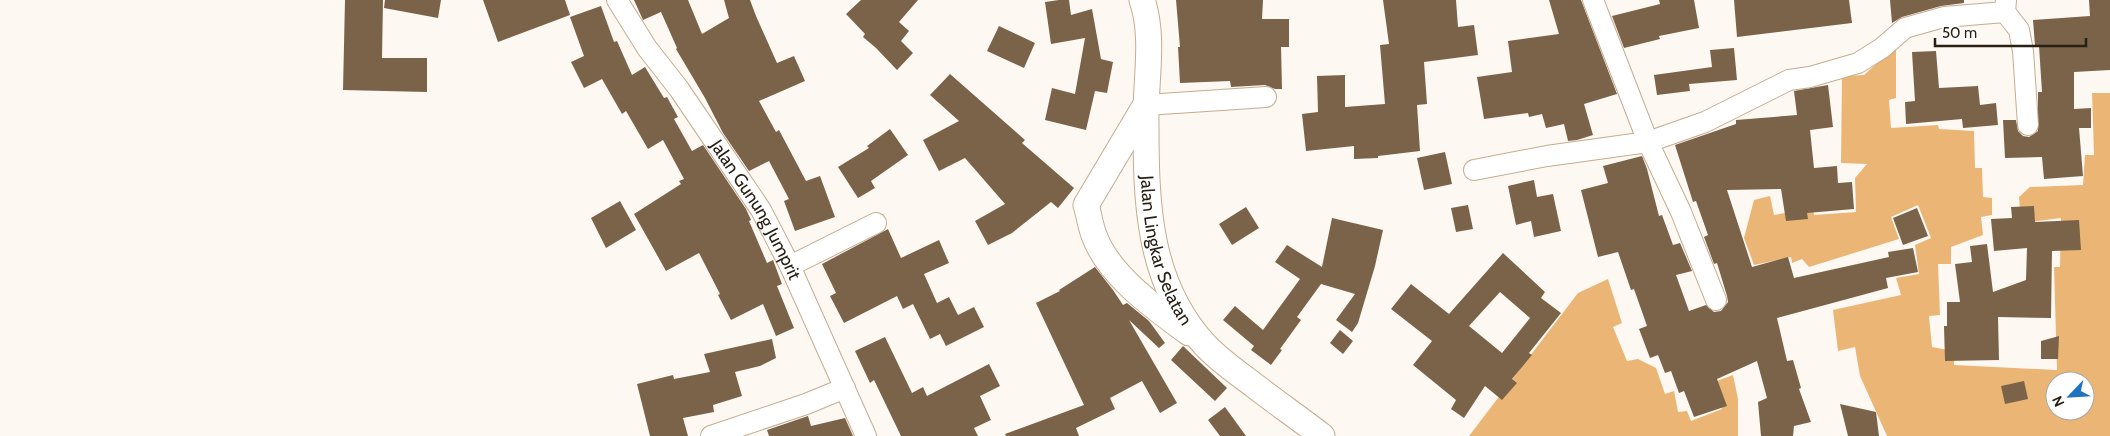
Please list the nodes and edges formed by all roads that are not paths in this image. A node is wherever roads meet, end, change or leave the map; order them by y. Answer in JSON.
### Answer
{"nodes":[{"id":1,"x":617,"y":0,"type":"edge"},
{"id":2,"x":1142,"y":0,"type":"edge"},
{"id":3,"x":1593,"y":0,"type":"edge"},
{"id":4,"x":2006,"y":6,"type":"edge"},
{"id":5,"x":1266,"y":97,"type":"dead end"},
{"id":6,"x":1146,"y":105,"type":"junction"},
{"id":7,"x":2028,"y":125,"type":"dead end"},
{"id":8,"x":1648,"y":142,"type":"junction"},
{"id":9,"x":1474,"y":170,"type":"dead end"},
{"id":10,"x":876,"y":223,"type":"dead end"},
{"id":11,"x":790,"y":266,"type":"junction"},
{"id":12,"x":1716,"y":300,"type":"dead end"},
{"id":13,"x":1205,"y":345,"type":"junction"},
{"id":14,"x":845,"y":388,"type":"junction"},
{"id":15,"x":712,"y":436,"type":"edge"},
{"id":16,"x":866,"y":436,"type":"edge"},
{"id":17,"x":1322,"y":436,"type":"edge"}],
"edges":[{"from":1,"to":11,"type":"street","name":"Jalan Gunung Jumprit"},
{"from":2,"to":6,"type":"street","name":"Jalan Lingkar Selatan"},
{"from":3,"to":8,"type":"street"},
{"from":4,"to":7,"type":"street"},
{"from":4,"to":8,"type":"street"},
{"from":5,"to":6,"type":"street"},
{"from":6,"to":13,"type":"street","name":"Jalan Lingkar Selatan"},
{"from":6,"to":13,"type":"street"},
{"from":8,"to":9,"type":"street"},
{"from":8,"to":12,"type":"street"},
{"from":10,"to":11,"type":"street"},
{"from":11,"to":14,"type":"street","name":"Jalan Gunung Jumprit"},
{"from":13,"to":17,"type":"street","name":"Jalan Lingkar Selatan"},
{"from":14,"to":15,"type":"street"},
{"from":14,"to":16,"type":"street","name":"Jalan Gunung Jumprit"}]}
